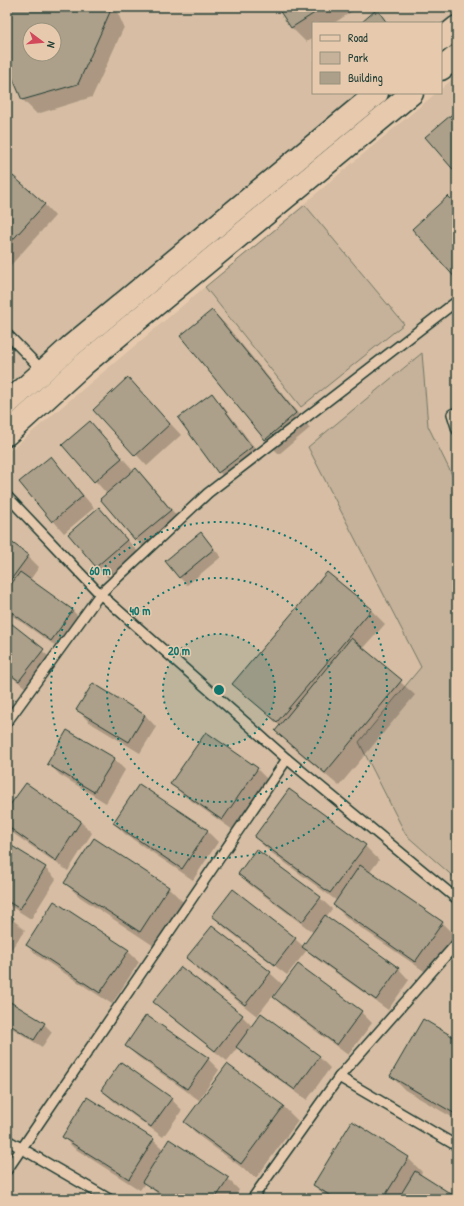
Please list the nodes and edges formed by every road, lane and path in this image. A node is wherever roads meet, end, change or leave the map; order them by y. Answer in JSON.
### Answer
{"nodes":[{"id":1,"x":457,"y":27,"type":"edge"},
{"id":2,"x":442,"y":39,"type":"edge"},
{"id":3,"x":457,"y":56,"type":"edge"},
{"id":4,"x":442,"y":68,"type":"edge"},
{"id":5,"x":376,"y":94,"type":"edge"},
{"id":6,"x":411,"y":94,"type":"edge"},
{"id":7,"x":457,"y":301,"type":"edge"},
{"id":8,"x":7,"y":334,"type":"edge"},
{"id":9,"x":51,"y":379,"type":"junction"},
{"id":10,"x":7,"y":404,"type":"edge"},
{"id":11,"x":457,"y":412,"type":"edge"},
{"id":12,"x":457,"y":430,"type":"edge"},
{"id":13,"x":7,"y":434,"type":"edge"},
{"id":14,"x":7,"y":496,"type":"edge"},
{"id":15,"x":100,"y":594,"type":"junction"},
{"id":16,"x":7,"y":722,"type":"edge"},
{"id":17,"x":287,"y":759,"type":"junction"},
{"id":18,"x":457,"y":899,"type":"edge"},
{"id":19,"x":457,"y":943,"type":"edge"},
{"id":20,"x":339,"y":1077,"type":"junction"},
{"id":21,"x":7,"y":1140,"type":"edge"},
{"id":22,"x":457,"y":1146,"type":"edge"},
{"id":23,"x":22,"y":1150,"type":"junction"},
{"id":24,"x":7,"y":1170,"type":"edge"},
{"id":25,"x":109,"y":1199,"type":"edge"},
{"id":26,"x":252,"y":1199,"type":"edge"}],
"edges":[{"from":1,"to":2,"type":"main road"},
{"from":3,"to":4,"type":"main road"},
{"from":5,"to":9,"type":"main road"},
{"from":6,"to":9,"type":"main road"},
{"from":7,"to":15,"type":"lane"},
{"from":8,"to":9,"type":"lane"},
{"from":9,"to":10,"type":"main road"},
{"from":9,"to":13,"type":"main road"},
{"from":11,"to":12,"type":"lane"},
{"from":14,"to":15,"type":"lane"},
{"from":15,"to":16,"type":"lane"},
{"from":15,"to":17,"type":"lane"},
{"from":17,"to":18,"type":"lane"},
{"from":17,"to":23,"type":"lane"},
{"from":19,"to":20,"type":"lane"},
{"from":20,"to":22,"type":"lane"},
{"from":20,"to":26,"type":"lane"},
{"from":21,"to":23,"type":"lane"},
{"from":23,"to":24,"type":"lane"},
{"from":23,"to":25,"type":"lane"}]}
